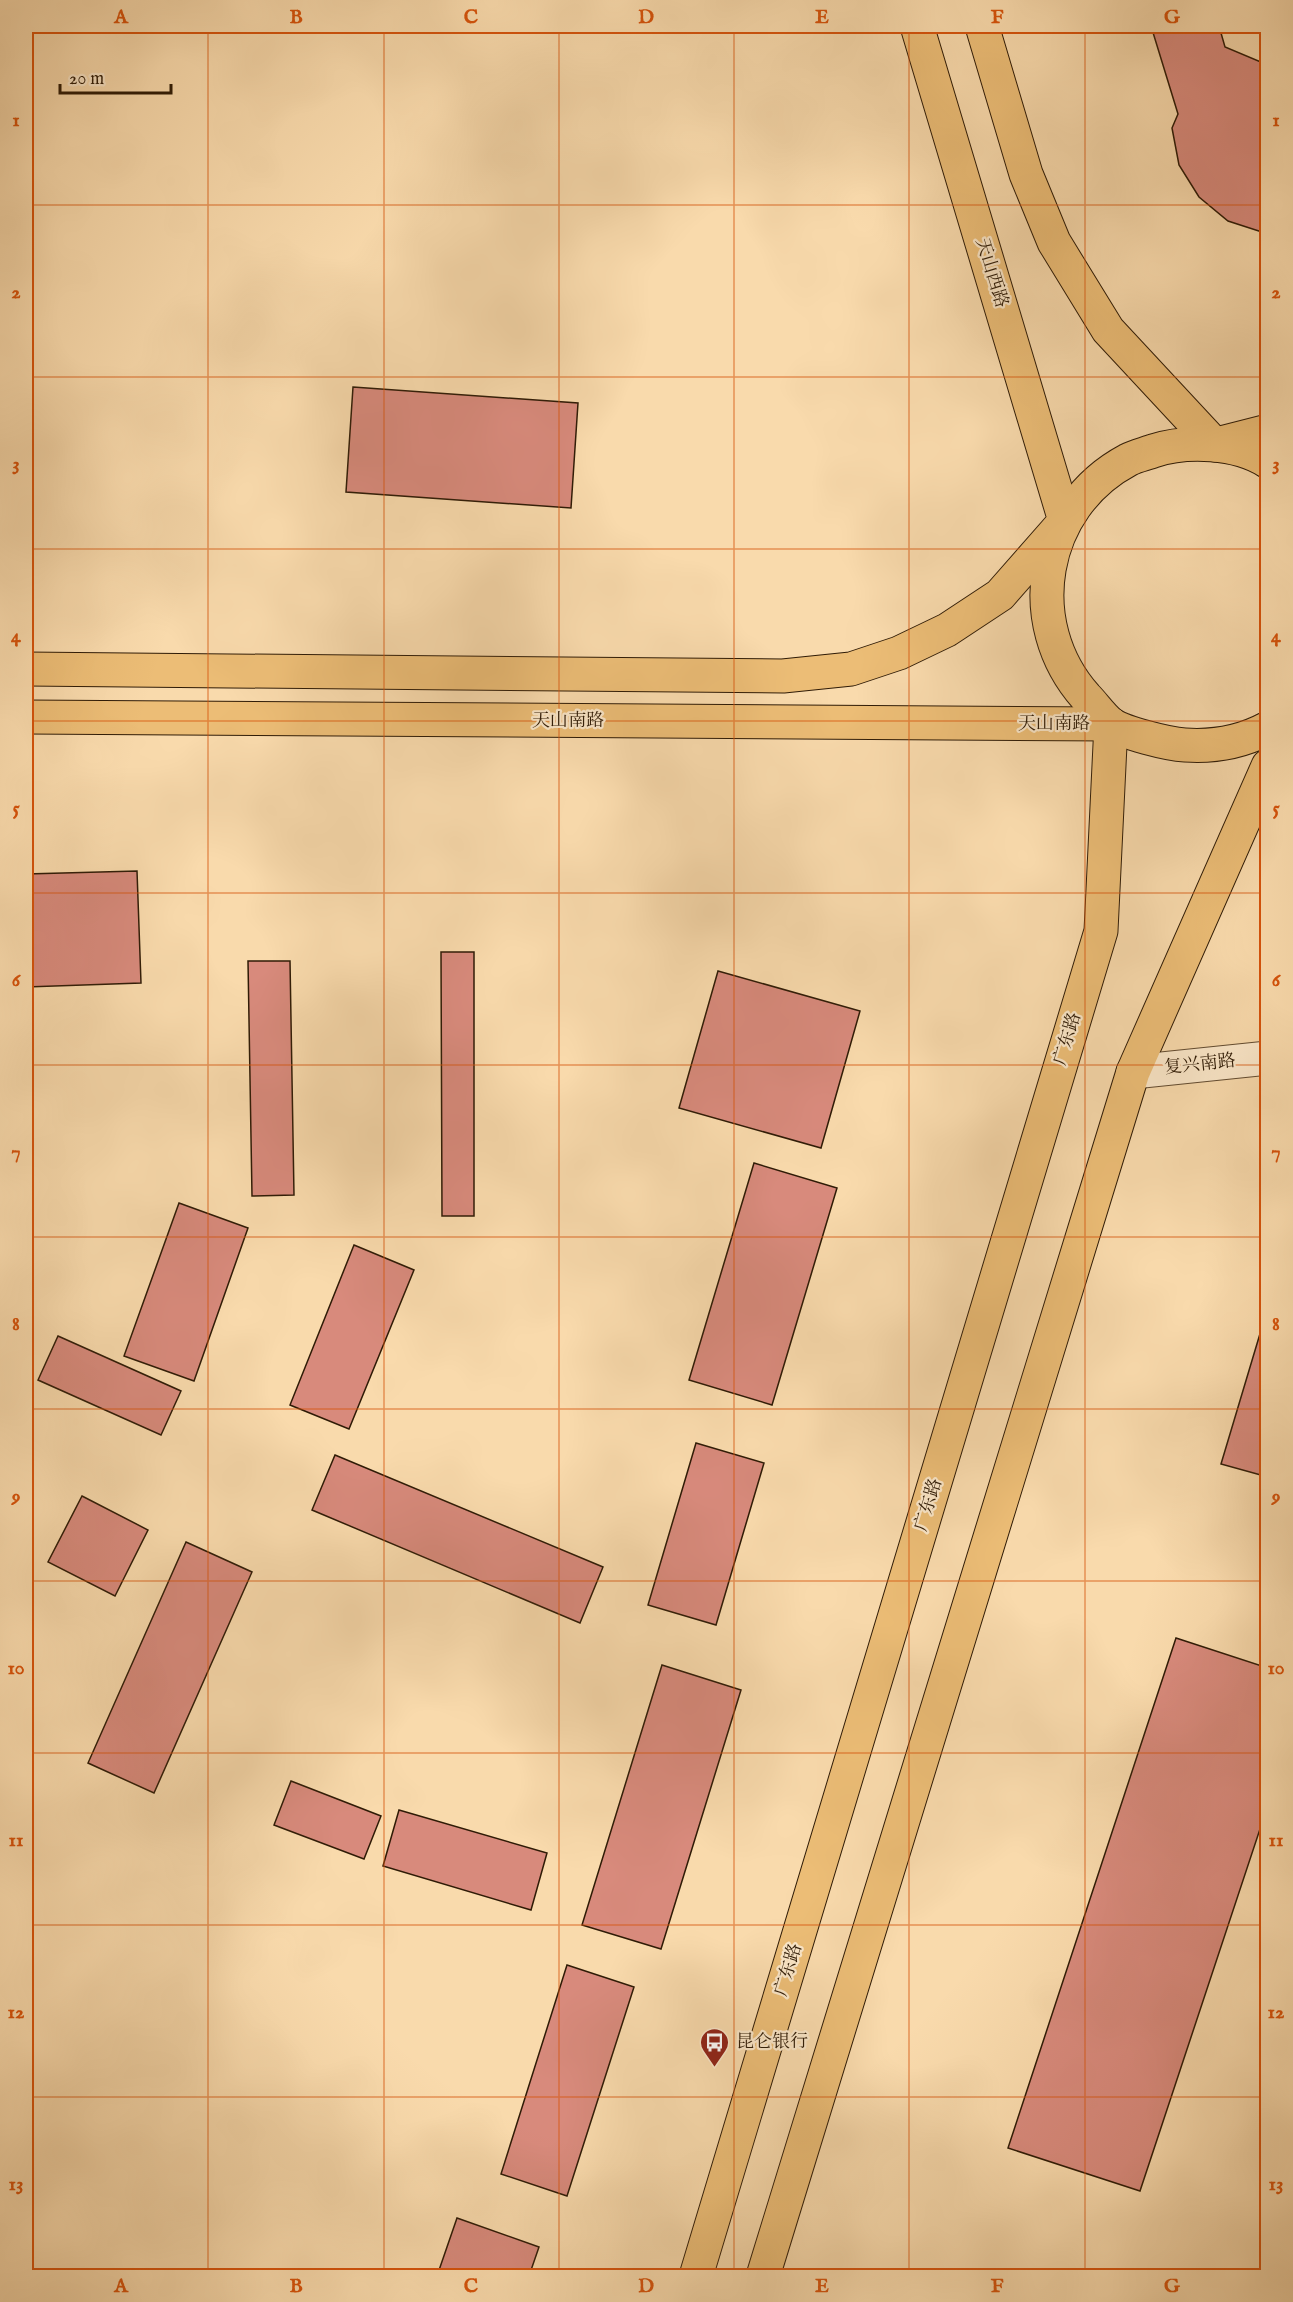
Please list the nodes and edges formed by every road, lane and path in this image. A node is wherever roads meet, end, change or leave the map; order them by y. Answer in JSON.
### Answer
{"nodes":[{"id":1,"x":917,"y":26,"type":"edge"},
{"id":2,"x":982,"y":26,"type":"edge"},
{"id":3,"x":1268,"y":431,"type":"edge"},
{"id":4,"x":1215,"y":445,"type":"junction"},
{"id":5,"x":1268,"y":462,"type":"edge"},
{"id":6,"x":1065,"y":521,"type":"junction"},
{"id":7,"x":26,"y":669,"type":"edge"},
{"id":8,"x":26,"y":717,"type":"edge"},
{"id":9,"x":1111,"y":724,"type":"junction"},
{"id":10,"x":1268,"y":728,"type":"edge"},
{"id":11,"x":1268,"y":766,"type":"edge"},
{"id":12,"x":1268,"y":1058,"type":"edge"},
{"id":13,"x":1133,"y":1072,"type":"junction"},
{"id":14,"x":696,"y":2277,"type":"edge"},
{"id":15,"x":763,"y":2277,"type":"edge"}],
"edges":[{"from":1,"to":6,"type":"main road","name":"天山西路"},
{"from":2,"to":4,"type":"main road"},
{"from":3,"to":4,"type":"main road"},
{"from":4,"to":5,"type":"main road"},
{"from":4,"to":6,"type":"main road"},
{"from":6,"to":7,"type":"main road"},
{"from":6,"to":9,"type":"main road"},
{"from":8,"to":9,"type":"main road","name":"天山南路"},
{"from":9,"to":10,"type":"main road"},
{"from":9,"to":14,"type":"main road","name":"广东路"},
{"from":11,"to":13,"type":"main road"},
{"from":12,"to":13,"type":"street","name":"复兴南路"},
{"from":13,"to":15,"type":"main road"}]}
